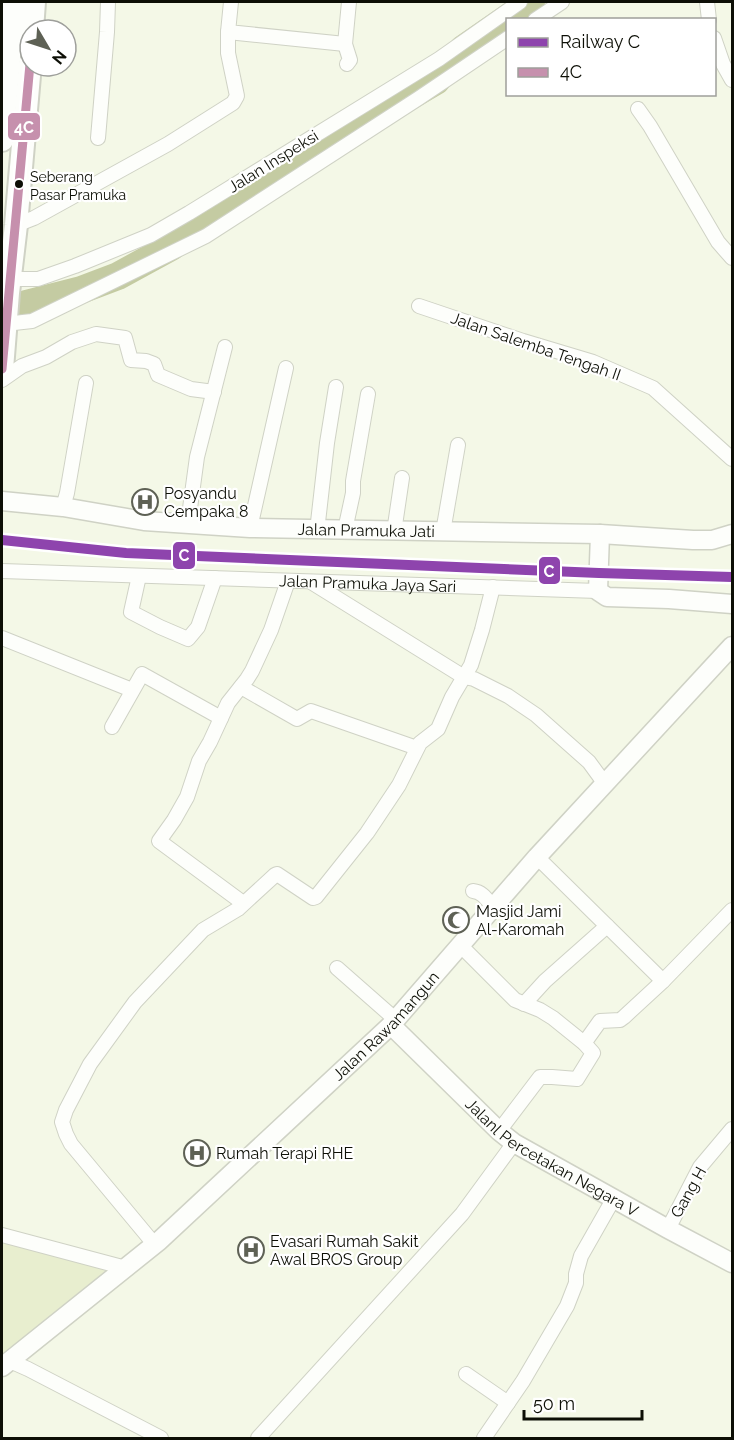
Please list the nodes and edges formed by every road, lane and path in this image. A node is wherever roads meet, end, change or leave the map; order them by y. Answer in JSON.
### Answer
{"nodes":[{"id":1,"x":14,"y":2,"type":"edge"},
{"id":2,"x":34,"y":2,"type":"edge"},
{"id":3,"x":108,"y":2,"type":"edge"},
{"id":4,"x":231,"y":2,"type":"edge"},
{"id":5,"x":349,"y":2,"type":"edge"},
{"id":6,"x":520,"y":2,"type":"edge"},
{"id":7,"x":562,"y":2,"type":"edge"},
{"id":8,"x":707,"y":2,"type":"edge"},
{"id":9,"x":500,"y":8,"type":"edge"},
{"id":10,"x":33,"y":18,"type":"edge"},
{"id":11,"x":538,"y":18,"type":"edge"},
{"id":12,"x":709,"y":18,"type":"edge"},
{"id":13,"x":232,"y":33,"type":"junction"},
{"id":14,"x":506,"y":39,"type":"edge"},
{"id":15,"x":345,"y":44,"type":"junction"},
{"id":16,"x":716,"y":44,"type":"edge"},
{"id":17,"x":347,"y":64,"type":"dead end"},
{"id":18,"x":29,"y":78,"type":"edge"},
{"id":19,"x":732,"y":80,"type":"edge"},
{"id":20,"x":638,"y":109,"type":"dead end"},
{"id":21,"x":98,"y":138,"type":"dead end"},
{"id":22,"x":2,"y":140,"type":"edge"},
{"id":23,"x":16,"y":225,"type":"junction"},
{"id":24,"x":2,"y":246,"type":"edge"},
{"id":25,"x":732,"y":258,"type":"edge"},
{"id":26,"x":9,"y":280,"type":"junction"},
{"id":27,"x":419,"y":306,"type":"dead end"},
{"id":28,"x":5,"y":321,"type":"junction"},
{"id":29,"x":225,"y":347,"type":"dead end"},
{"id":30,"x":286,"y":368,"type":"dead end"},
{"id":31,"x":2,"y":369,"type":"edge"},
{"id":32,"x":2,"y":380,"type":"edge"},
{"id":33,"x":86,"y":383,"type":"dead end"},
{"id":34,"x":336,"y":387,"type":"dead end"},
{"id":35,"x":214,"y":392,"type":"junction"},
{"id":36,"x":368,"y":394,"type":"dead end"},
{"id":37,"x":458,"y":445,"type":"dead end"},
{"id":38,"x":732,"y":459,"type":"edge"},
{"id":39,"x":402,"y":478,"type":"dead end"},
{"id":40,"x":2,"y":501,"type":"edge"},
{"id":41,"x":63,"y":507,"type":"junction"},
{"id":42,"x":188,"y":523,"type":"junction"},
{"id":43,"x":250,"y":528,"type":"junction"},
{"id":44,"x":345,"y":530,"type":"junction"},
{"id":45,"x":317,"y":531,"type":"junction"},
{"id":46,"x":394,"y":532,"type":"junction"},
{"id":47,"x":443,"y":532,"type":"junction"},
{"id":48,"x":600,"y":534,"type":"junction"},
{"id":49,"x":732,"y":534,"type":"edge"},
{"id":50,"x":2,"y":571,"type":"edge"},
{"id":51,"x":139,"y":576,"type":"junction"},
{"id":52,"x":215,"y":578,"type":"junction"},
{"id":53,"x":288,"y":581,"type":"junction"},
{"id":54,"x":311,"y":581,"type":"junction"},
{"id":55,"x":493,"y":587,"type":"junction"},
{"id":56,"x":598,"y":591,"type":"junction"},
{"id":57,"x":732,"y":604,"type":"edge"},
{"id":58,"x":2,"y":638,"type":"edge"},
{"id":59,"x":732,"y":646,"type":"edge"},
{"id":60,"x":464,"y":677,"type":"junction"},
{"id":61,"x":241,"y":687,"type":"junction"},
{"id":62,"x":132,"y":690,"type":"junction"},
{"id":63,"x":221,"y":718,"type":"junction"},
{"id":64,"x":112,"y":727,"type":"dead end"},
{"id":65,"x":417,"y":748,"type":"junction"},
{"id":66,"x":606,"y":784,"type":"junction"},
{"id":67,"x":537,"y":857,"type":"junction"},
{"id":68,"x":473,"y":891,"type":"dead end"},
{"id":69,"x":243,"y":903,"type":"junction"},
{"id":70,"x":493,"y":907,"type":"junction"},
{"id":71,"x":732,"y":910,"type":"edge"},
{"id":72,"x":607,"y":926,"type":"junction"},
{"id":73,"x":460,"y":945,"type":"junction"},
{"id":74,"x":337,"y":968,"type":"dead end"},
{"id":75,"x":663,"y":981,"type":"junction"},
{"id":76,"x":524,"y":1004,"type":"junction"},
{"id":77,"x":393,"y":1022,"type":"junction"},
{"id":78,"x":584,"y":1043,"type":"junction"},
{"id":79,"x":499,"y":1131,"type":"junction"},
{"id":80,"x":730,"y":1136,"type":"edge"},
{"id":81,"x":514,"y":1143,"type":"junction"},
{"id":82,"x":614,"y":1198,"type":"junction"},
{"id":83,"x":668,"y":1229,"type":"junction"},
{"id":84,"x":2,"y":1235,"type":"edge"},
{"id":85,"x":154,"y":1245,"type":"junction"},
{"id":86,"x":732,"y":1263,"type":"edge"},
{"id":87,"x":126,"y":1268,"type":"junction"},
{"id":88,"x":6,"y":1364,"type":"edge"},
{"id":89,"x":466,"y":1374,"type":"dead end"},
{"id":90,"x":508,"y":1403,"type":"junction"},
{"id":91,"x":487,"y":1437,"type":"edge"},
{"id":92,"x":161,"y":1438,"type":"edge"},
{"id":93,"x":258,"y":1438,"type":"edge"}],
"edges":[{"from":1,"to":22,"type":"main road"},
{"from":2,"to":10,"type":"main road"},
{"from":3,"to":21,"type":"street"},
{"from":4,"to":13,"type":"street"},
{"from":5,"to":15,"type":"street"},
{"from":6,"to":9,"type":"street","name":"Jalan Inspeksi"},
{"from":7,"to":11,"type":"street"},
{"from":8,"to":12,"type":"street"},
{"from":9,"to":26,"type":"street","name":"Jalan Inspeksi"},
{"from":13,"to":15,"type":"street"},
{"from":13,"to":23,"type":"street"},
{"from":14,"to":28,"type":"street"},
{"from":15,"to":17,"type":"street"},
{"from":16,"to":19,"type":"street"},
{"from":18,"to":23,"type":"main road"},
{"from":20,"to":25,"type":"street"},
{"from":23,"to":26,"type":"main road"},
{"from":24,"to":26,"type":"main road"},
{"from":26,"to":28,"type":"main road"},
{"from":27,"to":38,"type":"street","name":"Jalan Salemba Tengah II"},
{"from":28,"to":31,"type":"main road"},
{"from":29,"to":35,"type":"street"},
{"from":30,"to":43,"type":"street"},
{"from":32,"to":35,"type":"street"},
{"from":33,"to":41,"type":"street"},
{"from":34,"to":45,"type":"street"},
{"from":35,"to":42,"type":"street"},
{"from":36,"to":44,"type":"street"},
{"from":37,"to":47,"type":"street"},
{"from":39,"to":46,"type":"street"},
{"from":40,"to":41,"type":"street","name":"Jalan Pramuka Jati"},
{"from":41,"to":42,"type":"street","name":"Jalan Pramuka Jati"},
{"from":42,"to":43,"type":"street","name":"Jalan Pramuka Jati"},
{"from":43,"to":45,"type":"street","name":"Jalan Pramuka Jati"},
{"from":44,"to":45,"type":"street","name":"Jalan Pramuka Jati"},
{"from":44,"to":46,"type":"street","name":"Jalan Pramuka Jati"},
{"from":46,"to":47,"type":"street","name":"Jalan Pramuka Jati"},
{"from":47,"to":48,"type":"street","name":"Jalan Pramuka Jati"},
{"from":48,"to":49,"type":"street","name":"Jalan Pramuka Jati"},
{"from":48,"to":56,"type":"street"},
{"from":50,"to":51,"type":"street","name":"Jalan Pramuka Jaya Sari"},
{"from":51,"to":52,"type":"street","name":"Jalan Pramuka Jaya Sari"},
{"from":51,"to":52,"type":"street"},
{"from":52,"to":53,"type":"street","name":"Jalan Pramuka Jaya Sari"},
{"from":53,"to":54,"type":"street","name":"Jalan Pramuka Jaya Sari"},
{"from":53,"to":61,"type":"street"},
{"from":54,"to":55,"type":"street","name":"Jalan Pramuka Jaya Sari"},
{"from":54,"to":60,"type":"street"},
{"from":55,"to":56,"type":"street","name":"Jalan Pramuka Jaya Sari"},
{"from":55,"to":60,"type":"street"},
{"from":56,"to":57,"type":"street","name":"Jalan Pramuka Jaya Sari"},
{"from":58,"to":62,"type":"street"},
{"from":59,"to":66,"type":"street","name":"Jalan Rawamangun"},
{"from":60,"to":65,"type":"street"},
{"from":60,"to":66,"type":"street"},
{"from":61,"to":63,"type":"street"},
{"from":61,"to":65,"type":"street"},
{"from":62,"to":63,"type":"street"},
{"from":62,"to":64,"type":"street"},
{"from":63,"to":69,"type":"street"},
{"from":65,"to":69,"type":"street"},
{"from":66,"to":67,"type":"street","name":"Jalan Rawamangun"},
{"from":67,"to":70,"type":"street","name":"Jalan Rawamangun"},
{"from":67,"to":72,"type":"street"},
{"from":68,"to":70,"type":"street"},
{"from":69,"to":85,"type":"street"},
{"from":70,"to":73,"type":"street","name":"Jalan Rawamangun"},
{"from":71,"to":75,"type":"street"},
{"from":72,"to":75,"type":"street"},
{"from":72,"to":76,"type":"street"},
{"from":73,"to":76,"type":"street"},
{"from":73,"to":77,"type":"street","name":"Jalan Rawamangun"},
{"from":74,"to":77,"type":"street"},
{"from":75,"to":78,"type":"street"},
{"from":76,"to":78,"type":"street"},
{"from":77,"to":79,"type":"street","name":"Jalanl Percetakan Negara V"},
{"from":77,"to":85,"type":"street","name":"Jalan Rawamangun"},
{"from":78,"to":79,"type":"street"},
{"from":79,"to":81,"type":"street","name":"Jalanl Percetakan Negara V"},
{"from":80,"to":83,"type":"street","name":"Gang H"},
{"from":81,"to":82,"type":"street","name":"Jalanl Percetakan Negara V"},
{"from":81,"to":93,"type":"street"},
{"from":82,"to":83,"type":"street","name":"Jalanl Percetakan Negara V"},
{"from":82,"to":90,"type":"street"},
{"from":83,"to":86,"type":"street","name":"Jalanl Percetakan Negara V"},
{"from":84,"to":87,"type":"street"},
{"from":85,"to":87,"type":"street","name":"Jalan Rawamangun"},
{"from":87,"to":88,"type":"street","name":"Jalan Rawamangun"},
{"from":88,"to":92,"type":"street"},
{"from":89,"to":90,"type":"street"},
{"from":90,"to":91,"type":"street"}]}
